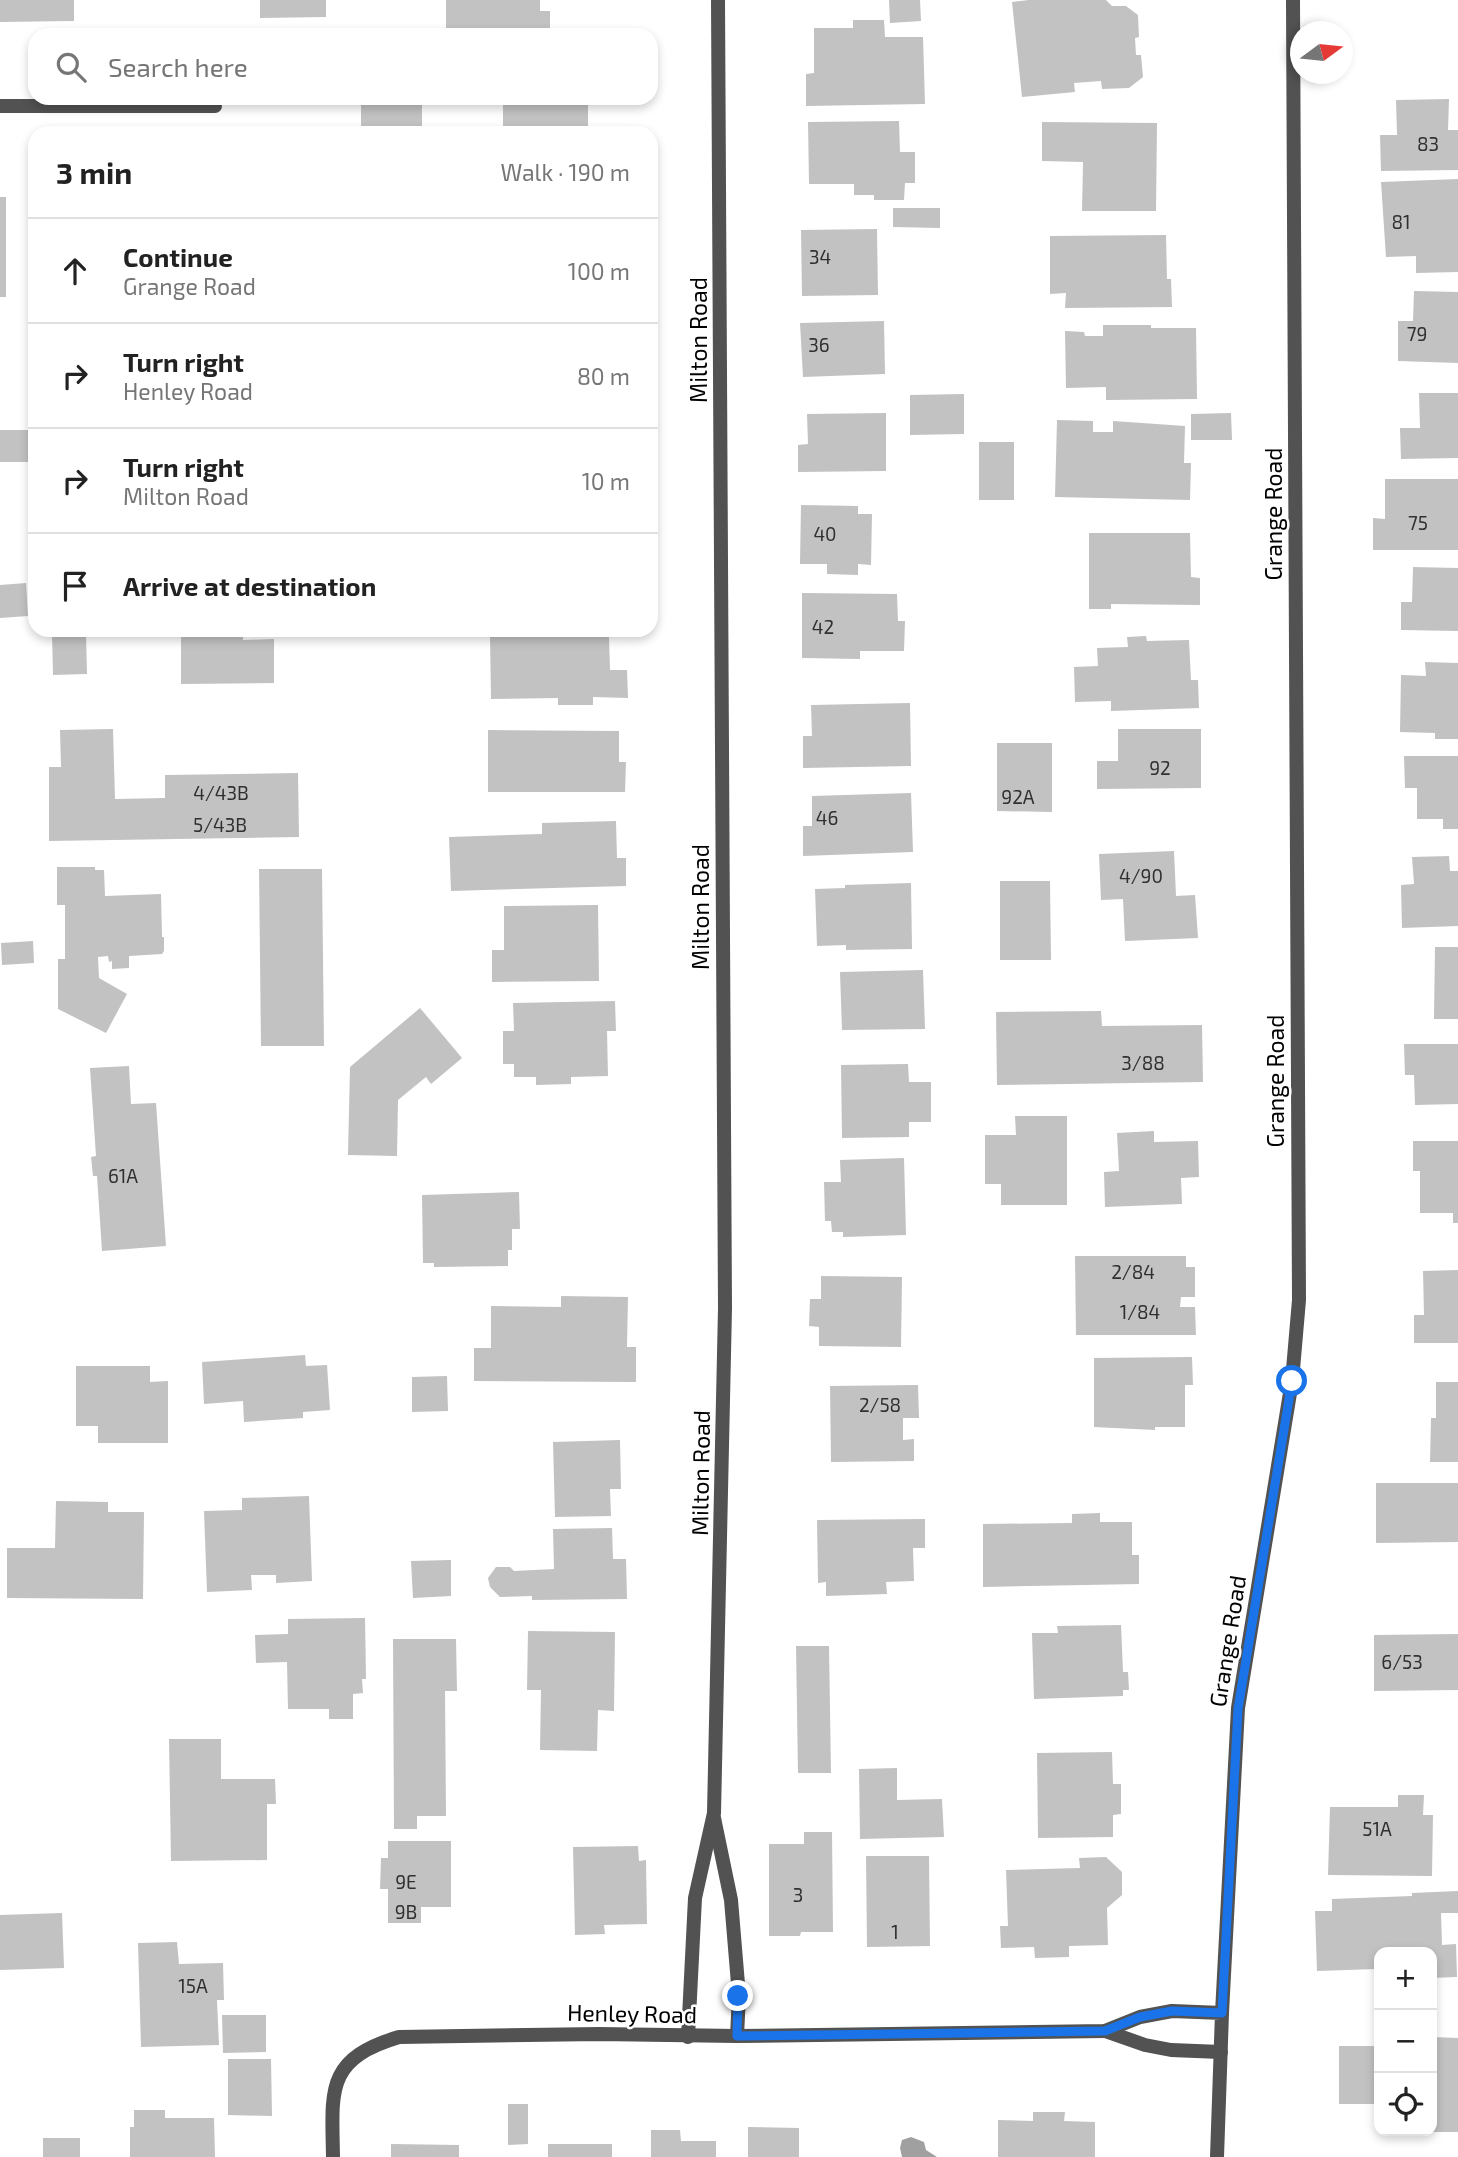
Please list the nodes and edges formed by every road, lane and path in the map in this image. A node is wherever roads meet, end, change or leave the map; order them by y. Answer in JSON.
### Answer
{"nodes":[{"id":1,"x":719,"y":0,"type":"edge"},
{"id":2,"x":1293,"y":0,"type":"edge"},
{"id":3,"x":0,"y":106,"type":"edge"},
{"id":4,"x":215,"y":106,"type":"dead end"},
{"id":5,"x":713,"y":1813,"type":"junction"},
{"id":6,"x":1222,"y":2013,"type":"junction"},
{"id":7,"x":1105,"y":2031,"type":"junction"},
{"id":8,"x":737,"y":2036,"type":"junction"},
{"id":9,"x":688,"y":2037,"type":"junction"},
{"id":10,"x":1221,"y":2052,"type":"junction"},
{"id":11,"x":333,"y":2157,"type":"edge"},
{"id":12,"x":1217,"y":2157,"type":"edge"}],
"edges":[{"from":1,"to":5,"type":"street","name":"Milton Road"},
{"from":2,"to":6,"type":"street","name":"Grange Road"},
{"from":3,"to":4,"type":"street"},
{"from":5,"to":8,"type":"street","name":"Milton Road"},
{"from":5,"to":9,"type":"street","name":"Milton Road"},
{"from":6,"to":7,"type":"street","name":"Henley Road"},
{"from":6,"to":10,"type":"street","name":"Grange Road"},
{"from":7,"to":8,"type":"street","name":"Henley Road"},
{"from":7,"to":10,"type":"street","name":"Henley Road"},
{"from":8,"to":9,"type":"street","name":"Henley Road"},
{"from":9,"to":11,"type":"street","name":"Henley Road"},
{"from":10,"to":12,"type":"street","name":"Grange Road"}]}
